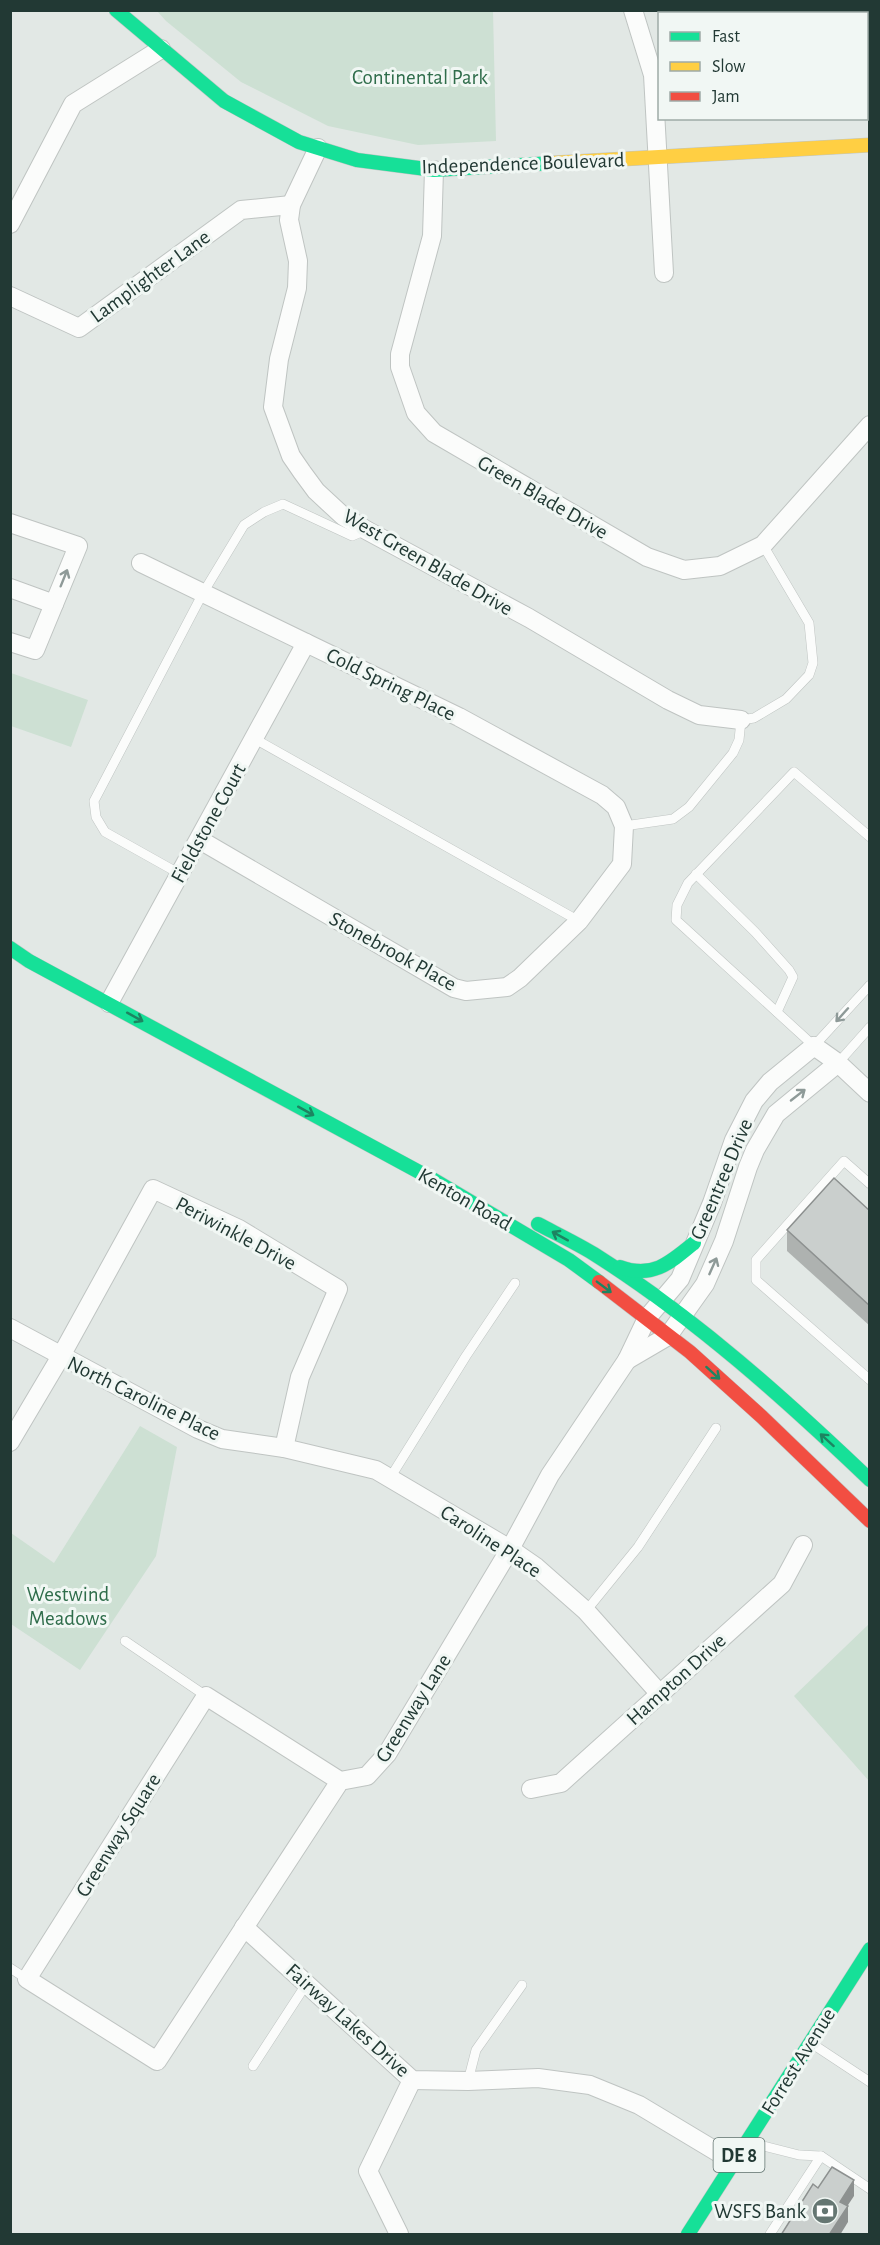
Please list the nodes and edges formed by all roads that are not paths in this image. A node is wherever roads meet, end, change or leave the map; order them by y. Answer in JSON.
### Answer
{"nodes":[{"id":1,"x":116,"y":10,"type":"edge"},
{"id":2,"x":633,"y":10,"type":"edge"},
{"id":3,"x":161,"y":49,"type":"junction"},
{"id":4,"x":870,"y":145,"type":"edge"},
{"id":5,"x":318,"y":148,"type":"junction"},
{"id":6,"x":656,"y":157,"type":"junction"},
{"id":7,"x":434,"y":170,"type":"junction"},
{"id":8,"x":291,"y":205,"type":"junction"},
{"id":9,"x":10,"y":224,"type":"edge"},
{"id":10,"x":664,"y":273,"type":"dead end"},
{"id":11,"x":10,"y":296,"type":"edge"},
{"id":12,"x":870,"y":425,"type":"edge"},
{"id":13,"x":10,"y":523,"type":"edge"},
{"id":14,"x":366,"y":530,"type":"junction"},
{"id":15,"x":763,"y":545,"type":"junction"},
{"id":16,"x":141,"y":563,"type":"dead end"},
{"id":17,"x":10,"y":588,"type":"edge"},
{"id":18,"x":203,"y":593,"type":"junction"},
{"id":19,"x":54,"y":604,"type":"junction"},
{"id":20,"x":10,"y":642,"type":"edge"},
{"id":21,"x":306,"y":643,"type":"junction"},
{"id":22,"x":741,"y":720,"type":"junction"},
{"id":23,"x":255,"y":739,"type":"junction"},
{"id":24,"x":624,"y":826,"type":"junction"},
{"id":25,"x":870,"y":837,"type":"edge"},
{"id":26,"x":200,"y":840,"type":"junction"},
{"id":27,"x":180,"y":874,"type":"junction"},
{"id":28,"x":696,"y":874,"type":"junction"},
{"id":29,"x":579,"y":921,"type":"junction"},
{"id":30,"x":10,"y":947,"type":"edge"},
{"id":31,"x":870,"y":985,"type":"edge"},
{"id":32,"x":112,"y":998,"type":"junction"},
{"id":33,"x":777,"y":1012,"type":"junction"},
{"id":34,"x":870,"y":1027,"type":"edge"},
{"id":35,"x":814,"y":1046,"type":"junction"},
{"id":36,"x":838,"y":1063,"type":"junction"},
{"id":37,"x":870,"y":1093,"type":"edge"},
{"id":38,"x":870,"y":1184,"type":"edge"},
{"id":39,"x":499,"y":1202,"type":"dead end"},
{"id":40,"x":530,"y":1220,"type":"dead end"},
{"id":41,"x":694,"y":1243,"type":"junction"},
{"id":42,"x":593,"y":1254,"type":"junction"},
{"id":43,"x":515,"y":1283,"type":"dead end"},
{"id":44,"x":662,"y":1301,"type":"junction"},
{"id":45,"x":682,"y":1316,"type":"junction"},
{"id":46,"x":647,"y":1318,"type":"junction"},
{"id":47,"x":10,"y":1328,"type":"edge"},
{"id":48,"x":668,"y":1336,"type":"junction"},
{"id":49,"x":61,"y":1356,"type":"junction"},
{"id":50,"x":627,"y":1360,"type":"junction"},
{"id":51,"x":870,"y":1380,"type":"edge"},
{"id":52,"x":716,"y":1428,"type":"dead end"},
{"id":53,"x":10,"y":1442,"type":"edge"},
{"id":54,"x":284,"y":1448,"type":"junction"},
{"id":55,"x":390,"y":1478,"type":"junction"},
{"id":56,"x":870,"y":1480,"type":"edge"},
{"id":57,"x":870,"y":1521,"type":"edge"},
{"id":58,"x":803,"y":1545,"type":"dead end"},
{"id":59,"x":510,"y":1549,"type":"junction"},
{"id":60,"x":586,"y":1611,"type":"junction"},
{"id":61,"x":125,"y":1641,"type":"dead end"},
{"id":62,"x":660,"y":1694,"type":"junction"},
{"id":63,"x":206,"y":1696,"type":"junction"},
{"id":64,"x":340,"y":1781,"type":"junction"},
{"id":65,"x":531,"y":1789,"type":"dead end"},
{"id":66,"x":244,"y":1927,"type":"junction"},
{"id":67,"x":870,"y":1948,"type":"edge"},
{"id":68,"x":10,"y":1968,"type":"edge"},
{"id":69,"x":27,"y":1979,"type":"junction"},
{"id":70,"x":307,"y":1983,"type":"junction"},
{"id":71,"x":522,"y":1985,"type":"dead end"},
{"id":72,"x":810,"y":2043,"type":"junction"},
{"id":73,"x":253,"y":2066,"type":"dead end"},
{"id":74,"x":412,"y":2080,"type":"junction"},
{"id":75,"x":468,"y":2081,"type":"junction"},
{"id":76,"x":870,"y":2082,"type":"edge"},
{"id":77,"x":747,"y":2142,"type":"junction"},
{"id":78,"x":821,"y":2156,"type":"junction"},
{"id":79,"x":734,"y":2162,"type":"junction"},
{"id":80,"x":870,"y":2189,"type":"edge"},
{"id":81,"x":399,"y":2235,"type":"edge"},
{"id":82,"x":688,"y":2235,"type":"edge"},
{"id":83,"x":770,"y":2235,"type":"edge"}],
"edges":[{"from":1,"to":3,"type":"main road","name":"Independence Boulevard"},
{"from":2,"to":6,"type":"street"},
{"from":3,"to":5,"type":"main road","name":"Independence Boulevard"},
{"from":3,"to":9,"type":"street"},
{"from":4,"to":6,"type":"main road","name":"Independence Boulevard"},
{"from":5,"to":7,"type":"main road","name":"Independence Boulevard"},
{"from":5,"to":8,"type":"street","name":"West Green Blade Drive"},
{"from":6,"to":7,"type":"main road","name":"Independence Boulevard"},
{"from":6,"to":10,"type":"street"},
{"from":7,"to":15,"type":"street","name":"Green Blade Drive"},
{"from":8,"to":11,"type":"street","name":"Lamplighter Lane"},
{"from":8,"to":14,"type":"street","name":"West Green Blade Drive"},
{"from":12,"to":15,"type":"street","name":"Green Blade Drive"},
{"from":19,"to":13,"type":"street","one_way":true},
{"from":14,"to":18,"type":"lane"},
{"from":14,"to":22,"type":"street","name":"West Green Blade Drive"},
{"from":15,"to":22,"type":"lane"},
{"from":16,"to":18,"type":"street","name":"Cold Spring Place"},
{"from":17,"to":19,"type":"street"},
{"from":18,"to":21,"type":"street","name":"Cold Spring Place"},
{"from":18,"to":27,"type":"lane"},
{"from":19,"to":20,"type":"street"},
{"from":21,"to":23,"type":"street","name":"Fieldstone Court"},
{"from":21,"to":24,"type":"street","name":"Cold Spring Place"},
{"from":22,"to":24,"type":"lane"},
{"from":23,"to":26,"type":"street","name":"Fieldstone Court"},
{"from":23,"to":29,"type":"lane"},
{"from":24,"to":29,"type":"street","name":"Stonebrook Place"},
{"from":25,"to":28,"type":"lane"},
{"from":26,"to":27,"type":"street","name":"Fieldstone Court"},
{"from":26,"to":29,"type":"street","name":"Stonebrook Place"},
{"from":27,"to":32,"type":"street","name":"Fieldstone Court"},
{"from":28,"to":33,"type":"lane"},
{"from":28,"to":33,"type":"lane"},
{"from":30,"to":32,"type":"main road","name":"Kenton Road"},
{"from":31,"to":35,"type":"lane","one_way":true},
{"from":32,"to":39,"type":"main road","name":"Kenton Road"},
{"from":32,"to":46,"type":"main road","name":"Kenton Road","one_way":true},
{"from":33,"to":35,"type":"lane"},
{"from":34,"to":36,"type":"lane"},
{"from":35,"to":36,"type":"street"},
{"from":35,"to":41,"type":"street","name":"Greentree Drive"},
{"from":36,"to":37,"type":"street"},
{"from":45,"to":36,"type":"street","name":"Greentree Drive","one_way":true},
{"from":38,"to":51,"type":"lane"},
{"from":42,"to":40,"type":"main road","name":"Kenton Road","one_way":true},
{"from":41,"to":42,"type":"main road"},
{"from":41,"to":44,"type":"street","name":"Greentree Drive"},
{"from":42,"to":44,"type":"main road","name":"Kenton Road"},
{"from":43,"to":55,"type":"lane"},
{"from":44,"to":45,"type":"main road","name":"Kenton Road"},
{"from":44,"to":46,"type":"street","name":"Greentree Drive"},
{"from":45,"to":48,"type":"street","name":"Greentree Drive"},
{"from":56,"to":45,"type":"main road","name":"Kenton Road","one_way":true},
{"from":46,"to":48,"type":"main road","name":"Kenton Road"},
{"from":46,"to":50,"type":"street","name":"Greenway Lane"},
{"from":47,"to":49,"type":"street","name":"North Caroline Place"},
{"from":48,"to":50,"type":"street","name":"Greenway Lane"},
{"from":48,"to":57,"type":"main road","name":"Kenton Road","one_way":true},
{"from":49,"to":53,"type":"street"},
{"from":49,"to":54,"type":"street","name":"North Caroline Place"},
{"from":49,"to":54,"type":"street","name":"Periwinkle Drive"},
{"from":50,"to":59,"type":"street","name":"Greenway Lane"},
{"from":52,"to":60,"type":"lane"},
{"from":54,"to":55,"type":"street","name":"Caroline Place"},
{"from":55,"to":59,"type":"street","name":"Caroline Place"},
{"from":58,"to":62,"type":"street","name":"Hampton Drive"},
{"from":59,"to":60,"type":"street","name":"Caroline Place"},
{"from":59,"to":64,"type":"street","name":"Greenway Lane"},
{"from":60,"to":62,"type":"street","name":"Caroline Place"},
{"from":61,"to":63,"type":"lane"},
{"from":62,"to":65,"type":"street","name":"Hampton Drive"},
{"from":63,"to":64,"type":"street"},
{"from":63,"to":69,"type":"street","name":"Greenway Square"},
{"from":64,"to":66,"type":"street"},
{"from":66,"to":69,"type":"street"},
{"from":66,"to":70,"type":"street","name":"Fairway Lakes Drive"},
{"from":67,"to":72,"type":"main road","name":"Forrest Avenue","number":"DE 8"},
{"from":68,"to":69,"type":"lane"},
{"from":70,"to":73,"type":"lane"},
{"from":70,"to":74,"type":"street","name":"Fairway Lakes Drive"},
{"from":71,"to":75,"type":"lane"},
{"from":72,"to":76,"type":"lane"},
{"from":72,"to":77,"type":"main road","name":"Forrest Avenue","number":"DE 8"},
{"from":74,"to":75,"type":"street","name":"Fairway Lakes Drive"},
{"from":74,"to":81,"type":"street"},
{"from":75,"to":79,"type":"street","name":"Fairway Lakes Drive"},
{"from":77,"to":78,"type":"lane"},
{"from":77,"to":79,"type":"main road","name":"Forrest Avenue","number":"DE 8"},
{"from":78,"to":80,"type":"lane"},
{"from":78,"to":83,"type":"lane"},
{"from":79,"to":82,"type":"main road","name":"Forrest Avenue","number":"DE 8"}]}
